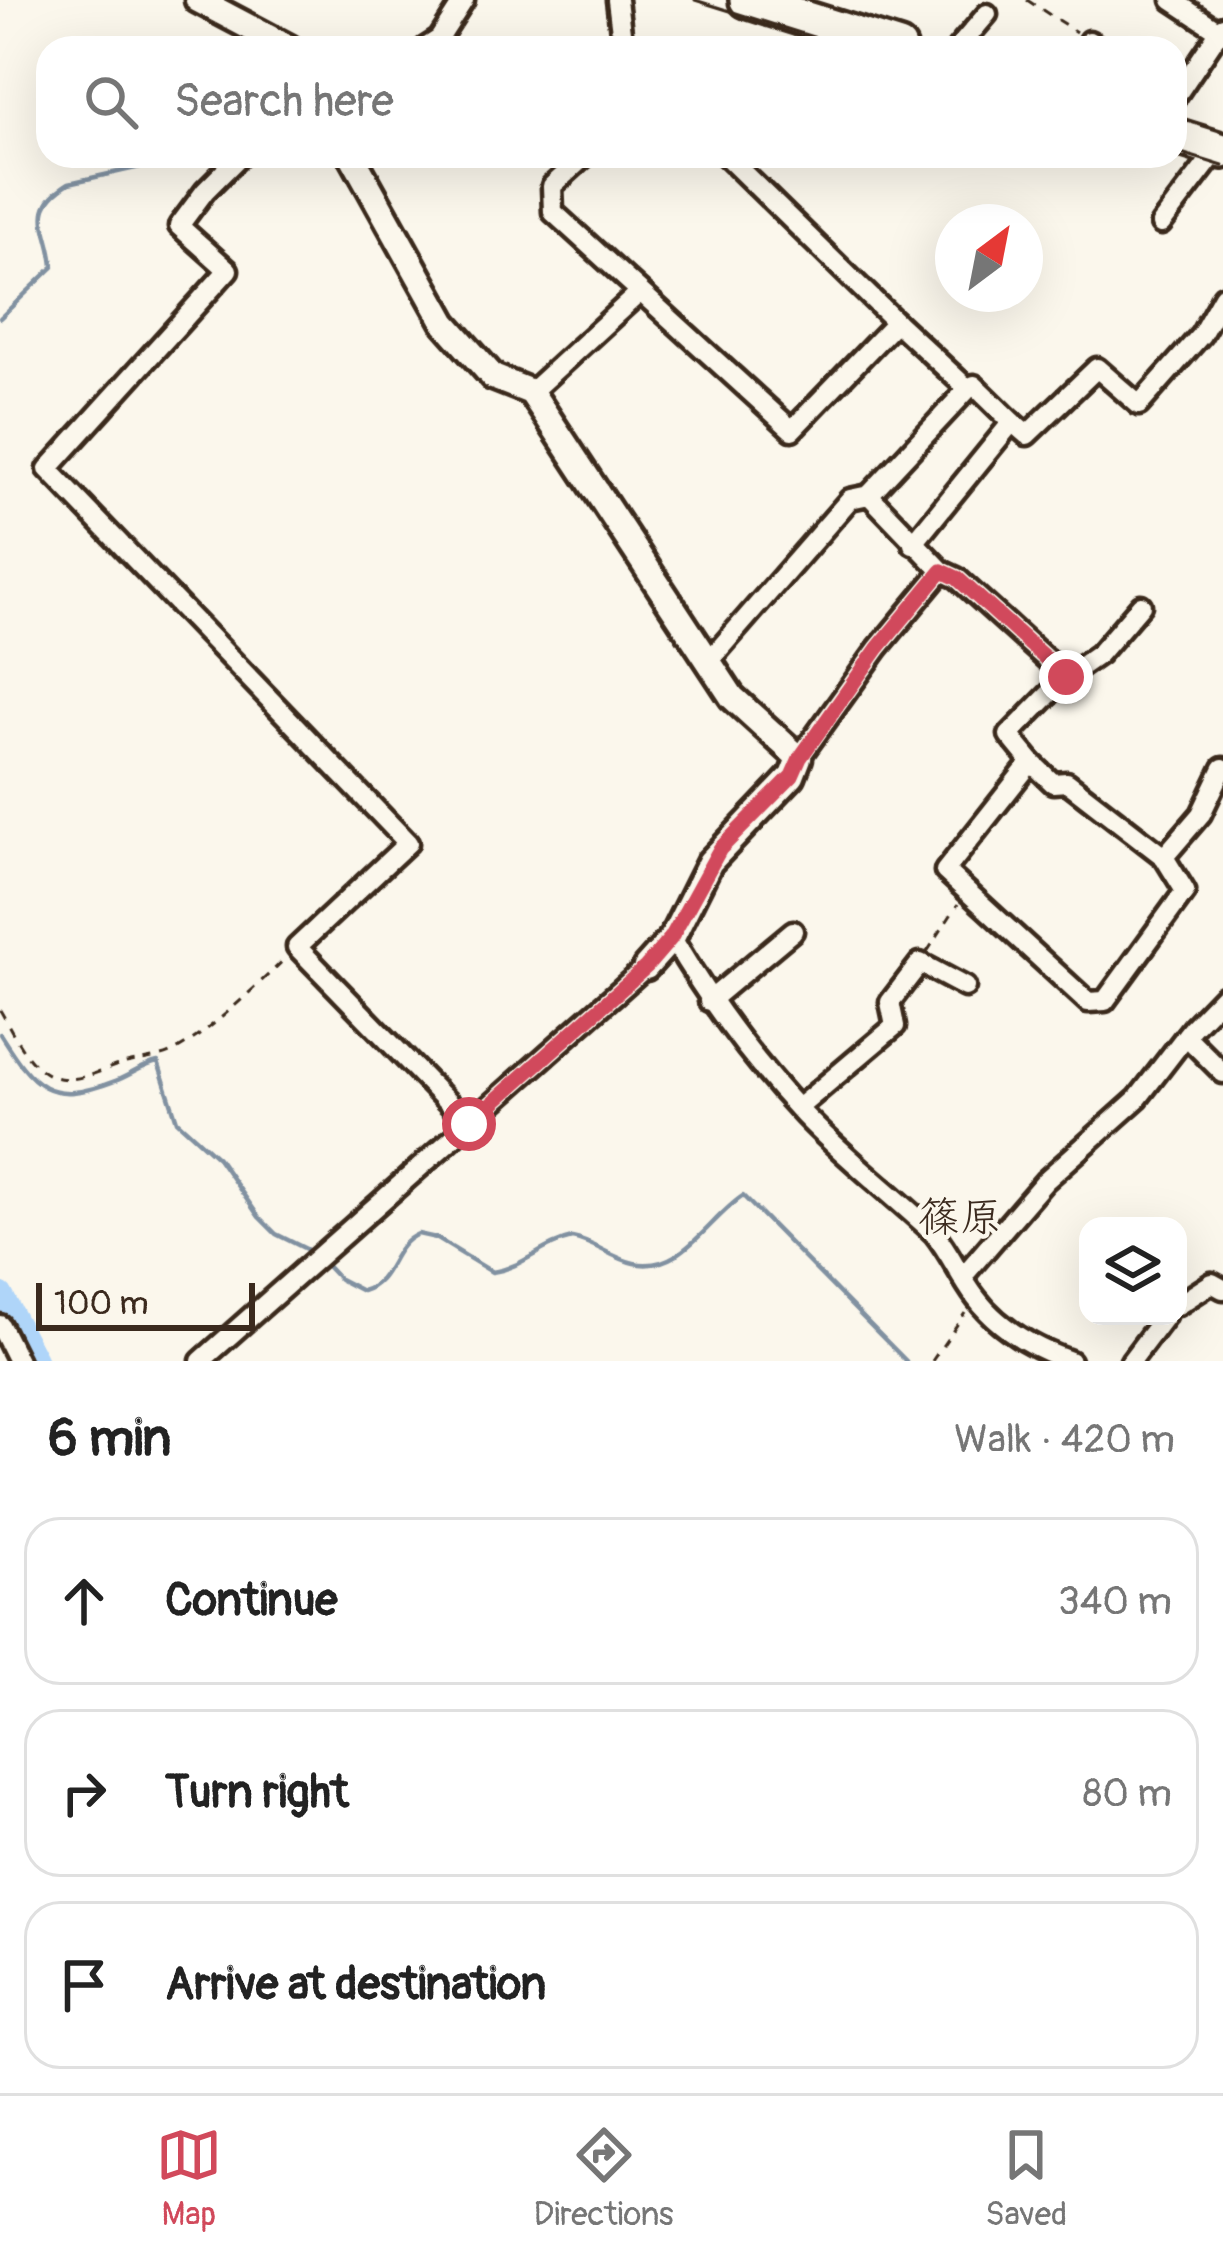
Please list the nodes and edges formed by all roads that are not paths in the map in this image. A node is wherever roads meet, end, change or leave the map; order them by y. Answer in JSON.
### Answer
{"nodes":[{"id":1,"x":198,"y":0,"type":"edge"},
{"id":2,"x":464,"y":0,"type":"edge"},
{"id":3,"x":617,"y":0,"type":"edge"},
{"id":4,"x":747,"y":0,"type":"edge"},
{"id":5,"x":1172,"y":0,"type":"edge"},
{"id":6,"x":987,"y":14,"type":"dead end"},
{"id":7,"x":1221,"y":28,"type":"edge"},
{"id":8,"x":266,"y":36,"type":"edge"},
{"id":9,"x":441,"y":36,"type":"edge"},
{"id":10,"x":621,"y":36,"type":"edge"},
{"id":11,"x":861,"y":36,"type":"edge"},
{"id":12,"x":968,"y":36,"type":"edge"},
{"id":13,"x":1187,"y":79,"type":"edge"},
{"id":14,"x":1187,"y":140,"type":"edge"},
{"id":15,"x":1218,"y":149,"type":"edge"},
{"id":16,"x":228,"y":168,"type":"edge"},
{"id":17,"x":359,"y":168,"type":"edge"},
{"id":18,"x":572,"y":168,"type":"edge"},
{"id":19,"x":738,"y":168,"type":"edge"},
{"id":20,"x":1161,"y":224,"type":"dead end"},
{"id":21,"x":640,"y":292,"type":"junction"},
{"id":22,"x":1223,"y":296,"type":"edge"},
{"id":23,"x":896,"y":322,"type":"junction"},
{"id":24,"x":968,"y":389,"type":"junction"},
{"id":25,"x":531,"y":392,"type":"junction"},
{"id":26,"x":1012,"y":422,"type":"junction"},
{"id":27,"x":869,"y":495,"type":"junction"},
{"id":28,"x":913,"y":544,"type":"junction"},
{"id":29,"x":942,"y":571,"type":"junction"},
{"id":30,"x":1141,"y":605,"type":"dead end"},
{"id":31,"x":709,"y":662,"type":"junction"},
{"id":32,"x":1066,"y":677,"type":"junction"},
{"id":33,"x":800,"y":758,"type":"junction"},
{"id":34,"x":1031,"y":762,"type":"junction"},
{"id":35,"x":1223,"y":768,"type":"edge"},
{"id":36,"x":1164,"y":857,"type":"junction"},
{"id":37,"x":793,"y":931,"type":"dead end"},
{"id":38,"x":671,"y":938,"type":"junction"},
{"id":39,"x":646,"y":967,"type":"joint"},
{"id":40,"x":965,"y":987,"type":"dead end"},
{"id":41,"x":1223,"y":996,"type":"edge"},
{"id":42,"x":709,"y":1001,"type":"junction"},
{"id":43,"x":1186,"y":1036,"type":"junction"},
{"id":44,"x":1223,"y":1072,"type":"edge"},
{"id":45,"x":798,"y":1108,"type":"junction"},
{"id":46,"x":469,"y":1124,"type":"junction"},
{"id":47,"x":964,"y":1275,"type":"junction"},
{"id":48,"x":1223,"y":1289,"type":"edge"},
{"id":49,"x":1187,"y":1299,"type":"edge"},
{"id":50,"x":0,"y":1325,"type":"edge"},
{"id":51,"x":1159,"y":1325,"type":"edge"},
{"id":52,"x":18,"y":1361,"type":"edge"},
{"id":53,"x":201,"y":1361,"type":"edge"},
{"id":54,"x":1070,"y":1361,"type":"edge"},
{"id":55,"x":1131,"y":1361,"type":"edge"}],
"edges":[{"from":1,"to":8,"type":"street"},
{"from":2,"to":9,"type":"street"},
{"from":3,"to":10,"type":"street"},
{"from":4,"to":11,"type":"highway"},
{"from":5,"to":7,"type":"street"},
{"from":6,"to":12,"type":"street"},
{"from":7,"to":13,"type":"street"},
{"from":14,"to":15,"type":"highway"},
{"from":15,"to":20,"type":"street"},
{"from":16,"to":46,"type":"street"},
{"from":17,"to":25,"type":"street"},
{"from":18,"to":21,"type":"street"},
{"from":19,"to":23,"type":"street"},
{"from":21,"to":23,"type":"street"},
{"from":21,"to":25,"type":"street"},
{"from":22,"to":26,"type":"street"},
{"from":23,"to":24,"type":"street"},
{"from":24,"to":26,"type":"street"},
{"from":24,"to":27,"type":"street"},
{"from":25,"to":31,"type":"street"},
{"from":26,"to":28,"type":"street"},
{"from":27,"to":28,"type":"street"},
{"from":27,"to":31,"type":"street"},
{"from":28,"to":29,"type":"street"},
{"from":29,"to":32,"type":"street"},
{"from":29,"to":33,"type":"street"},
{"from":30,"to":32,"type":"street"},
{"from":31,"to":33,"type":"street"},
{"from":32,"to":34,"type":"street"},
{"from":33,"to":38,"type":"street"},
{"from":34,"to":36,"type":"street"},
{"from":34,"to":36,"type":"street"},
{"from":35,"to":36,"type":"street"},
{"from":37,"to":42,"type":"street"},
{"from":38,"to":39,"type":"street"},
{"from":38,"to":42,"type":"street"},
{"from":39,"to":46,"type":"street"},
{"from":40,"to":45,"type":"street"},
{"from":41,"to":43,"type":"street"},
{"from":42,"to":45,"type":"street"},
{"from":43,"to":44,"type":"street"},
{"from":43,"to":47,"type":"street"},
{"from":45,"to":47,"type":"street"},
{"from":46,"to":53,"type":"street"},
{"from":47,"to":54,"type":"street"},
{"from":48,"to":49,"type":"street"},
{"from":50,"to":52,"type":"street"},
{"from":51,"to":55,"type":"street"}]}
